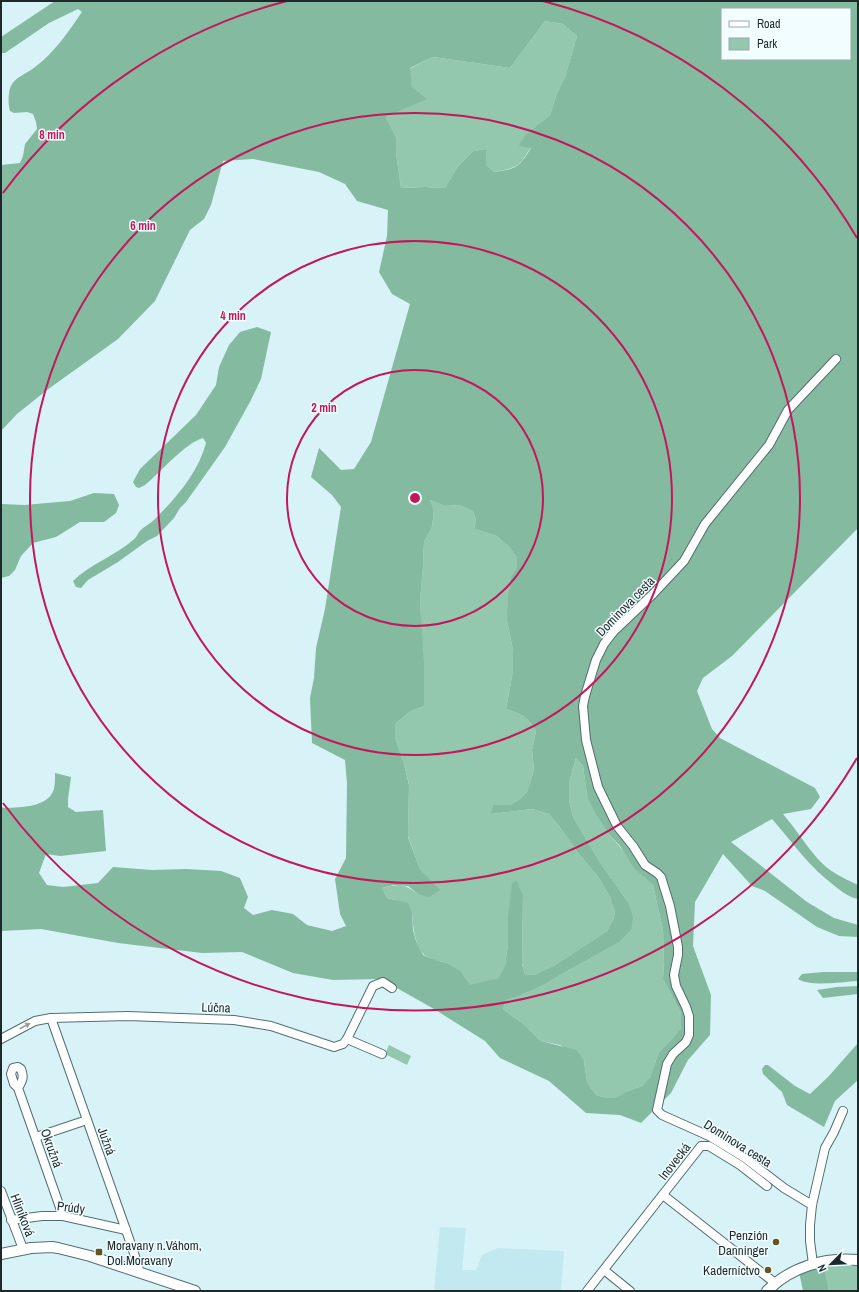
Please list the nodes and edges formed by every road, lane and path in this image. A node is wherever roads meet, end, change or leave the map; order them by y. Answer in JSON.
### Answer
{"nodes":[{"id":1,"x":836,"y":359,"type":"dead end"},
{"id":2,"x":392,"y":988,"type":"dead end"},
{"id":3,"x":50,"y":1018,"type":"junction"},
{"id":4,"x":347,"y":1038,"type":"junction"},
{"id":5,"x":1,"y":1039,"type":"edge"},
{"id":6,"x":382,"y":1054,"type":"dead end"},
{"id":7,"x":18,"y":1088,"type":"dead end"},
{"id":8,"x":843,"y":1111,"type":"dead end"},
{"id":9,"x":87,"y":1120,"type":"junction"},
{"id":10,"x":36,"y":1137,"type":"junction"},
{"id":11,"x":767,"y":1186,"type":"dead end"},
{"id":12,"x":1,"y":1191,"type":"edge"},
{"id":13,"x":663,"y":1196,"type":"junction"},
{"id":14,"x":812,"y":1205,"type":"junction"},
{"id":15,"x":63,"y":1216,"type":"junction"},
{"id":16,"x":11,"y":1220,"type":"junction"},
{"id":17,"x":126,"y":1230,"type":"junction"},
{"id":18,"x":23,"y":1249,"type":"junction"},
{"id":19,"x":1,"y":1254,"type":"edge"},
{"id":20,"x":858,"y":1260,"type":"edge"},
{"id":21,"x":813,"y":1264,"type":"junction"},
{"id":22,"x":604,"y":1270,"type":"junction"},
{"id":23,"x":139,"y":1272,"type":"junction"},
{"id":24,"x":775,"y":1283,"type":"junction"},
{"id":25,"x":195,"y":1291,"type":"edge"},
{"id":26,"x":587,"y":1291,"type":"edge"},
{"id":27,"x":630,"y":1291,"type":"edge"},
{"id":28,"x":766,"y":1291,"type":"edge"}],
"edges":[{"from":1,"to":14,"type":"street","name":"Dominova cesta"},
{"from":2,"to":4,"type":"street"},
{"from":3,"to":4,"type":"street","name":"Lúčna"},
{"from":5,"to":3,"type":"street","name":"Lúčna","one_way":true},
{"from":3,"to":9,"type":"street","name":"Južná"},
{"from":4,"to":6,"type":"street"},
{"from":7,"to":10,"type":"street","name":"Okružná"},
{"from":8,"to":14,"type":"street"},
{"from":9,"to":10,"type":"street"},
{"from":9,"to":17,"type":"street","name":"Južná"},
{"from":10,"to":15,"type":"street","name":"Okružná"},
{"from":11,"to":13,"type":"street","name":"Inovecká"},
{"from":12,"to":16,"type":"street","name":"Hliníková"},
{"from":13,"to":22,"type":"street","name":"Inovecká"},
{"from":13,"to":24,"type":"street","name":"Inovecká"},
{"from":14,"to":21,"type":"street"},
{"from":15,"to":16,"type":"street","name":"Prúdy"},
{"from":15,"to":17,"type":"street","name":"Prúdy"},
{"from":16,"to":18,"type":"street","name":"Hliníková"},
{"from":17,"to":23,"type":"street","name":"Južná"},
{"from":18,"to":19,"type":"main road"},
{"from":18,"to":23,"type":"main road"},
{"from":20,"to":21,"type":"main road"},
{"from":21,"to":24,"type":"main road"},
{"from":22,"to":26,"type":"street","name":"Inovecká"},
{"from":22,"to":27,"type":"street"},
{"from":23,"to":25,"type":"main road"},
{"from":24,"to":28,"type":"main road"}]}
